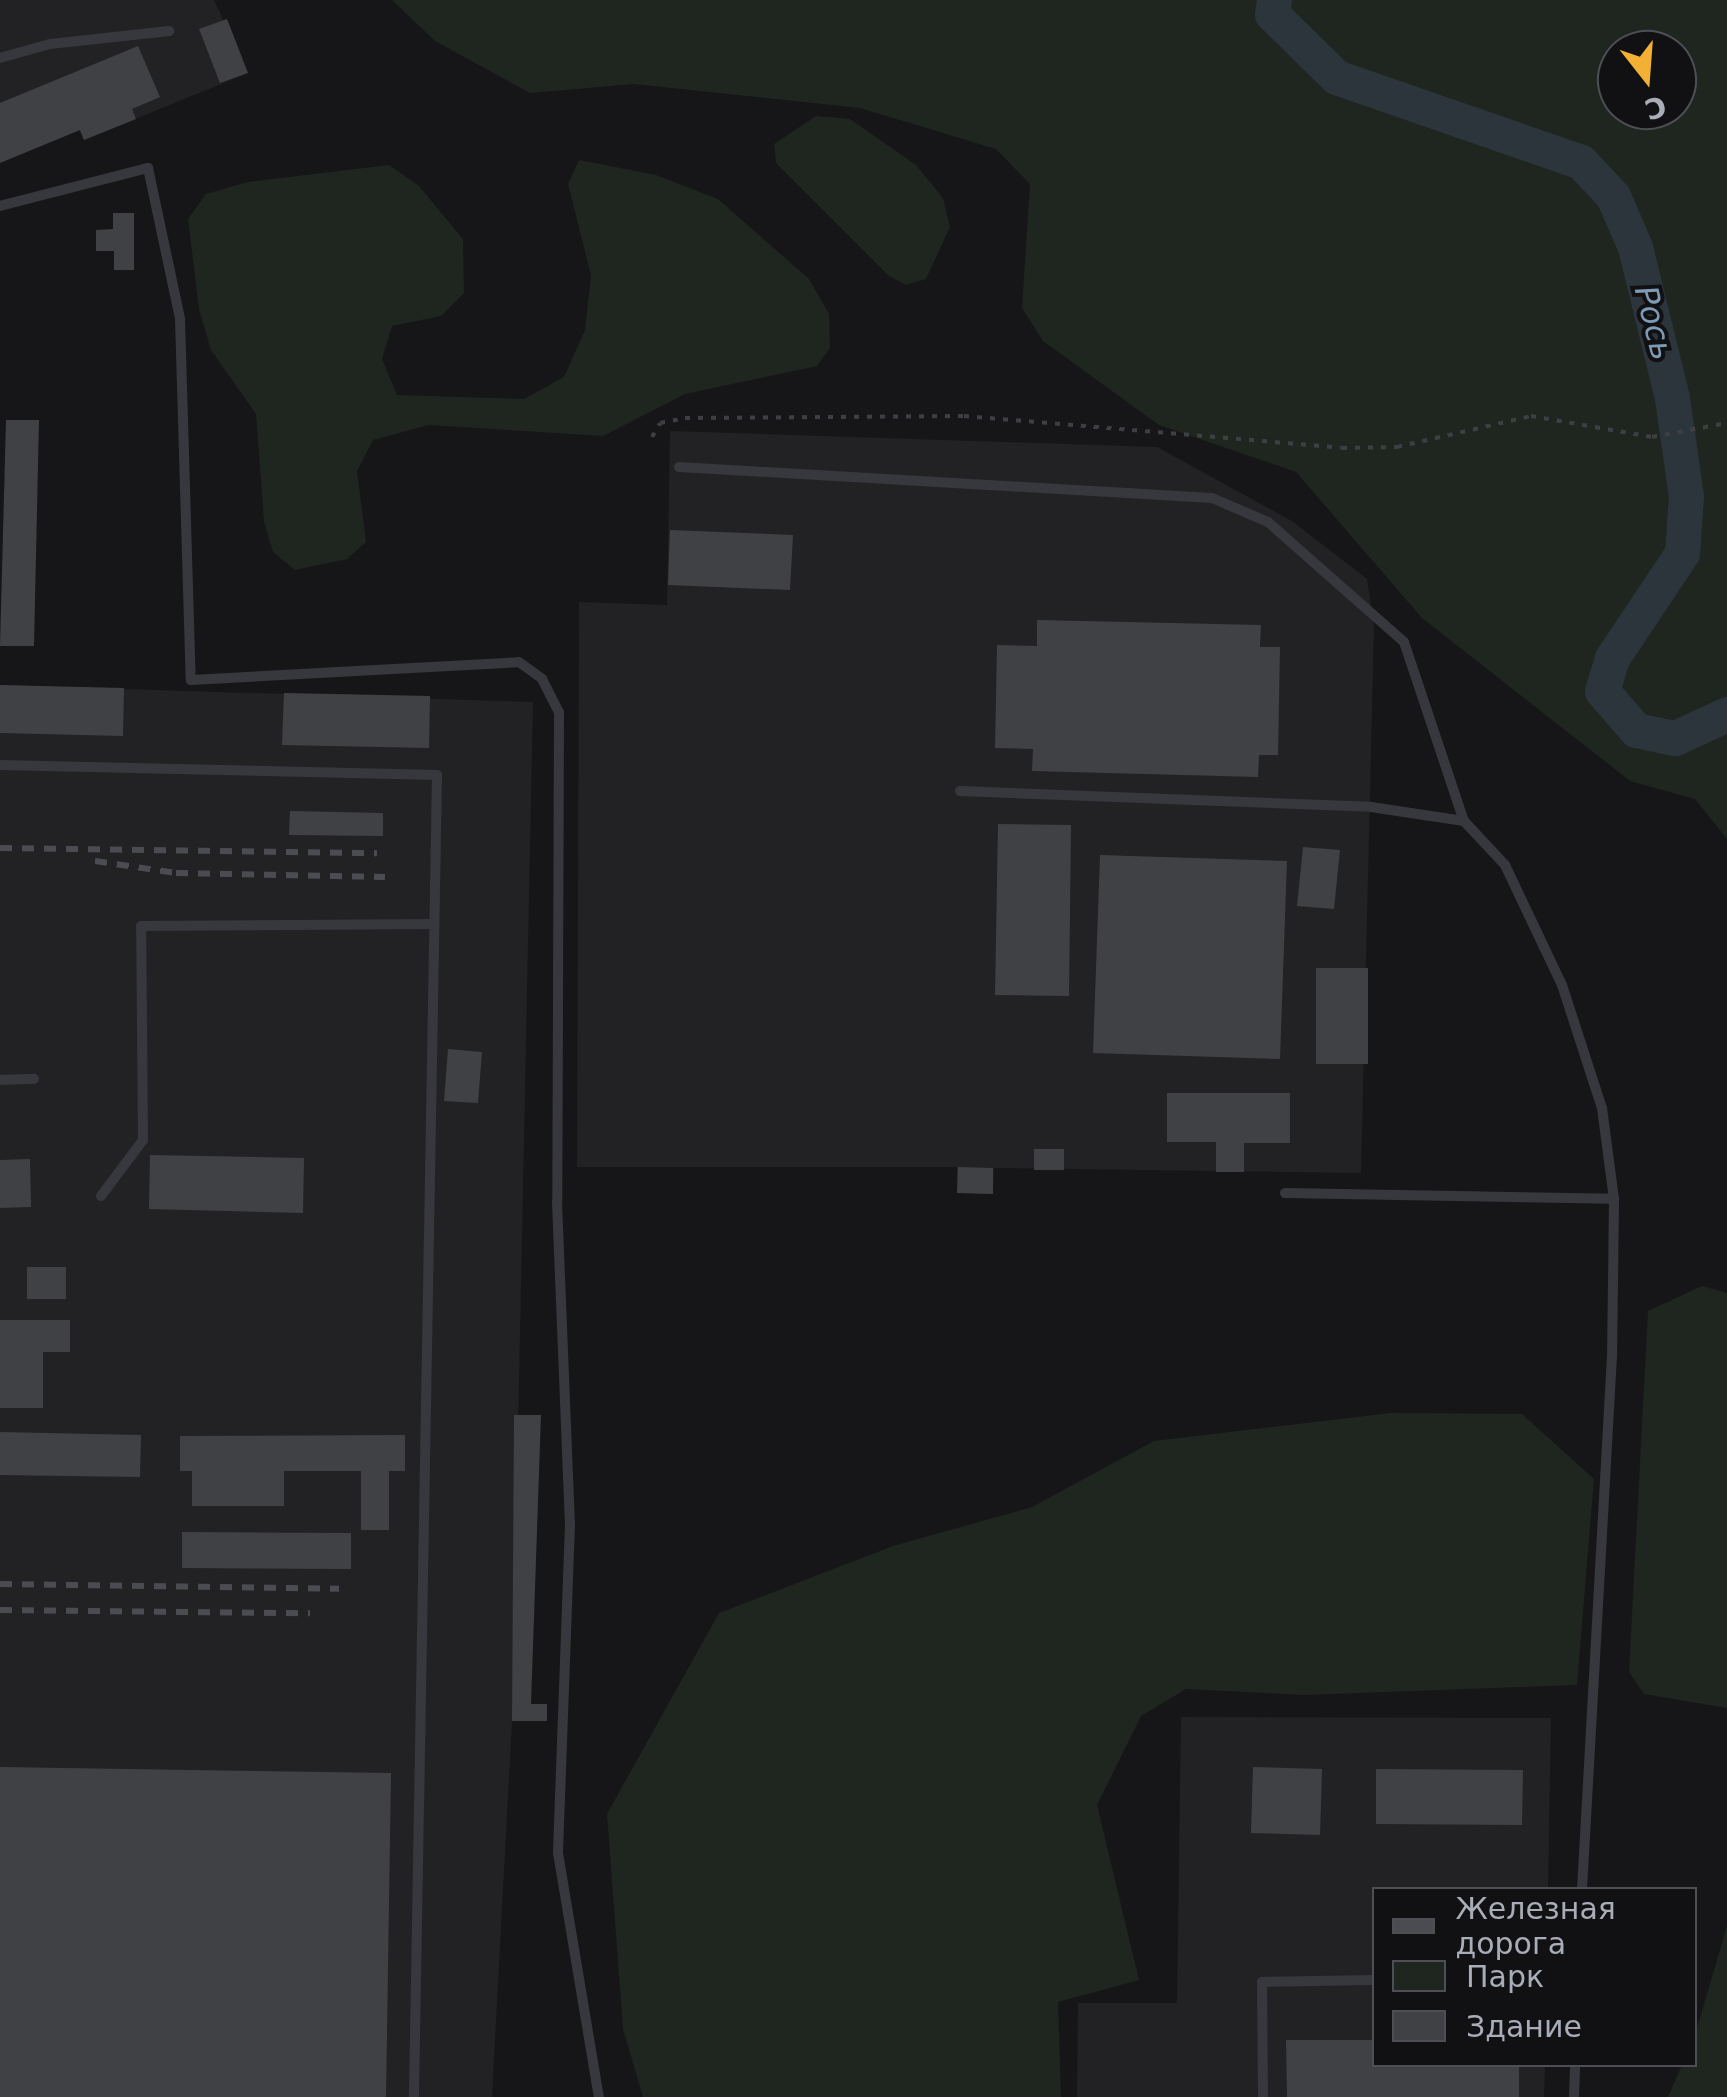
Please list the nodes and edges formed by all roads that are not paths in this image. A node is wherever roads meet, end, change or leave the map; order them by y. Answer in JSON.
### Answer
{"nodes":[{"id":1,"x":169,"y":31,"type":"dead end"},
{"id":2,"x":0,"y":58,"type":"edge"},
{"id":3,"x":0,"y":206,"type":"edge"},
{"id":4,"x":679,"y":466,"type":"dead end"},
{"id":5,"x":0,"y":765,"type":"edge"},
{"id":6,"x":960,"y":791,"type":"dead end"},
{"id":7,"x":1464,"y":822,"type":"junction"},
{"id":8,"x":434,"y":924,"type":"junction"},
{"id":9,"x":34,"y":1079,"type":"dead end"},
{"id":10,"x":0,"y":1080,"type":"edge"},
{"id":11,"x":1285,"y":1193,"type":"dead end"},
{"id":12,"x":101,"y":1196,"type":"dead end"},
{"id":13,"x":1614,"y":1199,"type":"junction"},
{"id":14,"x":1582,"y":1887,"type":"edge"},
{"id":15,"x":1372,"y":1980,"type":"edge"},
{"id":16,"x":1574,"y":2067,"type":"edge"},
{"id":17,"x":414,"y":2097,"type":"edge"},
{"id":18,"x":598,"y":2097,"type":"edge"},
{"id":19,"x":1263,"y":2097,"type":"edge"},
{"id":20,"x":1574,"y":2097,"type":"edge"}],
"edges":[{"from":1,"to":2,"type":"lane"},
{"from":3,"to":18,"type":"lane"},
{"from":4,"to":7,"type":"lane"},
{"from":5,"to":8,"type":"lane"},
{"from":6,"to":7,"type":"lane"},
{"from":7,"to":13,"type":"lane"},
{"from":8,"to":12,"type":"lane"},
{"from":8,"to":17,"type":"lane"},
{"from":9,"to":10,"type":"lane"},
{"from":11,"to":13,"type":"lane"},
{"from":13,"to":14,"type":"lane"},
{"from":15,"to":19,"type":"lane"},
{"from":16,"to":20,"type":"lane"}]}
